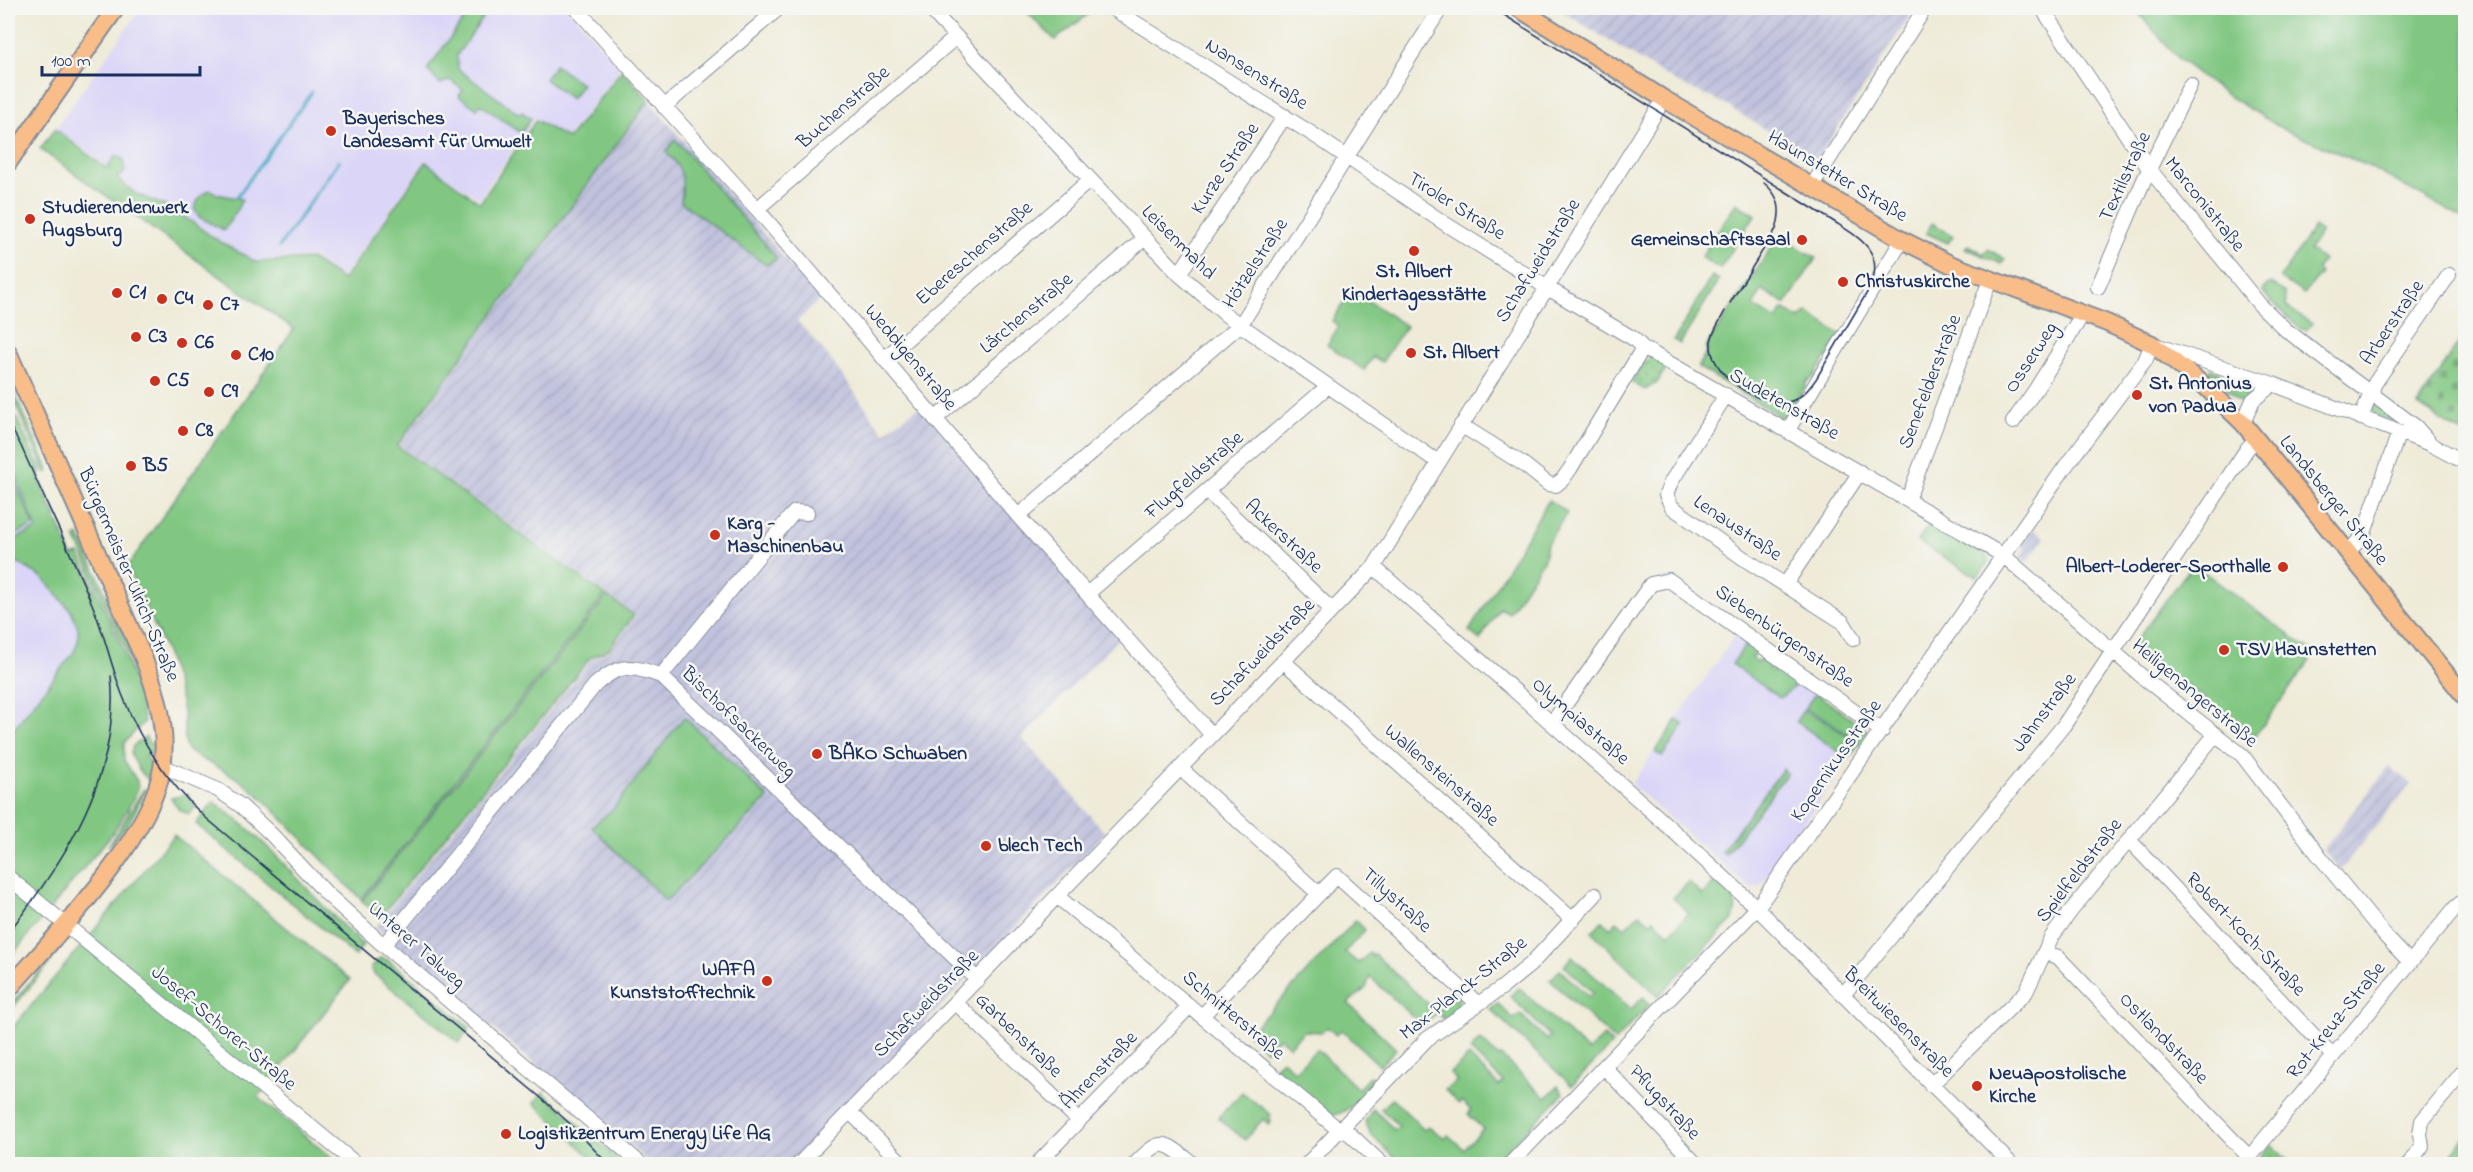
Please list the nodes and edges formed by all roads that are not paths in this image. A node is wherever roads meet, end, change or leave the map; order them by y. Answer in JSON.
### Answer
{"nodes":[{"id":1,"x":116,"y":8,"type":"edge"},
{"id":2,"x":596,"y":8,"type":"edge"},
{"id":3,"x":779,"y":8,"type":"edge"},
{"id":4,"x":928,"y":8,"type":"edge"},
{"id":5,"x":1112,"y":8,"type":"edge"},
{"id":6,"x":1441,"y":8,"type":"edge"},
{"id":7,"x":1518,"y":8,"type":"edge"},
{"id":8,"x":1925,"y":8,"type":"edge"},
{"id":9,"x":2042,"y":8,"type":"edge"},
{"id":10,"x":580,"y":12,"type":"edge"},
{"id":11,"x":956,"y":38,"type":"junction"},
{"id":12,"x":2190,"y":85,"type":"dead end"},
{"id":13,"x":1664,"y":99,"type":"junction"},
{"id":14,"x":663,"y":107,"type":"junction"},
{"id":15,"x":1285,"y":116,"type":"junction"},
{"id":16,"x":1347,"y":158,"type":"junction"},
{"id":17,"x":8,"y":163,"type":"edge"},
{"id":18,"x":2150,"y":170,"type":"junction"},
{"id":19,"x":1090,"y":180,"type":"junction"},
{"id":20,"x":1812,"y":186,"type":"junction"},
{"id":21,"x":757,"y":209,"type":"junction"},
{"id":22,"x":1144,"y":238,"type":"junction"},
{"id":23,"x":1902,"y":240,"type":"junction"},
{"id":24,"x":1179,"y":274,"type":"junction"},
{"id":25,"x":2449,"y":274,"type":"dead end"},
{"id":26,"x":1990,"y":280,"type":"junction"},
{"id":27,"x":1546,"y":287,"type":"junction"},
{"id":28,"x":2097,"y":287,"type":"dead end"},
{"id":29,"x":2082,"y":315,"type":"junction"},
{"id":30,"x":1241,"y":324,"type":"junction"},
{"id":31,"x":2152,"y":344,"type":"junction"},
{"id":32,"x":1643,"y":348,"type":"junction"},
{"id":33,"x":8,"y":352,"type":"edge"},
{"id":34,"x":885,"y":358,"type":"junction"},
{"id":35,"x":2273,"y":384,"type":"junction"},
{"id":36,"x":1327,"y":387,"type":"junction"},
{"id":37,"x":2372,"y":394,"type":"junction"},
{"id":38,"x":1726,"y":395,"type":"junction"},
{"id":39,"x":2361,"y":418,"type":"junction"},
{"id":40,"x":935,"y":419,"type":"junction"},
{"id":41,"x":2013,"y":422,"type":"dead end"},
{"id":42,"x":2243,"y":423,"type":"junction"},
{"id":43,"x":1461,"y":425,"type":"junction"},
{"id":44,"x":1788,"y":430,"type":"junction"},
{"id":45,"x":2399,"y":432,"type":"junction"},
{"id":46,"x":2256,"y":439,"type":"junction"},
{"id":47,"x":2430,"y":444,"type":"junction"},
{"id":48,"x":1438,"y":462,"type":"junction"},
{"id":49,"x":2466,"y":463,"type":"edge"},
{"id":50,"x":1860,"y":472,"type":"junction"},
{"id":51,"x":1207,"y":491,"type":"junction"},
{"id":52,"x":1908,"y":499,"type":"junction"},
{"id":53,"x":807,"y":513,"type":"dead end"},
{"id":54,"x":1018,"y":516,"type":"junction"},
{"id":55,"x":2348,"y":552,"type":"junction"},
{"id":56,"x":2004,"y":556,"type":"junction"},
{"id":57,"x":1374,"y":567,"type":"junction"},
{"id":58,"x":1785,"y":585,"type":"junction"},
{"id":59,"x":1087,"y":594,"type":"junction"},
{"id":60,"x":1332,"y":610,"type":"junction"},
{"id":61,"x":1853,"y":639,"type":"dead end"},
{"id":62,"x":2113,"y":652,"type":"junction"},
{"id":63,"x":1283,"y":662,"type":"junction"},
{"id":64,"x":660,"y":676,"type":"junction"},
{"id":65,"x":2466,"y":698,"type":"edge"},
{"id":66,"x":1552,"y":723,"type":"junction"},
{"id":67,"x":1882,"y":731,"type":"junction"},
{"id":68,"x":1212,"y":735,"type":"junction"},
{"id":69,"x":2215,"y":735,"type":"junction"},
{"id":70,"x":162,"y":766,"type":"junction"},
{"id":71,"x":1180,"y":768,"type":"junction"},
{"id":72,"x":2129,"y":840,"type":"junction"},
{"id":73,"x":8,"y":877,"type":"edge"},
{"id":74,"x":1319,"y":894,"type":"junction"},
{"id":75,"x":1595,"y":895,"type":"dead end"},
{"id":76,"x":1058,"y":897,"type":"junction"},
{"id":77,"x":2463,"y":903,"type":"edge"},
{"id":78,"x":1757,"y":908,"type":"junction"},
{"id":79,"x":1574,"y":920,"type":"junction"},
{"id":80,"x":65,"y":924,"type":"junction"},
{"id":81,"x":384,"y":945,"type":"junction"},
{"id":82,"x":2045,"y":952,"type":"junction"},
{"id":83,"x":2410,"y":962,"type":"junction"},
{"id":84,"x":978,"y":980,"type":"junction"},
{"id":85,"x":8,"y":990,"type":"edge"},
{"id":86,"x":1843,"y":995,"type":"junction"},
{"id":87,"x":956,"y":1003,"type":"junction"},
{"id":88,"x":1478,"y":1004,"type":"junction"},
{"id":89,"x":1190,"y":1006,"type":"junction"},
{"id":90,"x":1202,"y":1016,"type":"junction"},
{"id":91,"x":2333,"y":1056,"type":"junction"},
{"id":92,"x":1604,"y":1067,"type":"junction"},
{"id":93,"x":2466,"y":1068,"type":"edge"},
{"id":94,"x":1931,"y":1085,"type":"junction"},
{"id":95,"x":850,"y":1112,"type":"junction"},
{"id":96,"x":1079,"y":1121,"type":"junction"},
{"id":97,"x":1341,"y":1129,"type":"junction"},
{"id":98,"x":2247,"y":1161,"type":"edge"},
{"id":99,"x":356,"y":1164,"type":"edge"},
{"id":100,"x":640,"y":1164,"type":"edge"},
{"id":101,"x":799,"y":1164,"type":"edge"},
{"id":102,"x":903,"y":1164,"type":"edge"},
{"id":103,"x":1037,"y":1164,"type":"edge"},
{"id":104,"x":1135,"y":1164,"type":"edge"},
{"id":105,"x":1192,"y":1164,"type":"edge"},
{"id":106,"x":1307,"y":1164,"type":"edge"},
{"id":107,"x":1382,"y":1164,"type":"edge"},
{"id":108,"x":1510,"y":1164,"type":"edge"},
{"id":109,"x":1696,"y":1164,"type":"edge"},
{"id":110,"x":2011,"y":1164,"type":"edge"},
{"id":111,"x":2409,"y":1164,"type":"edge"}],
"edges":[{"from":1,"to":17,"type":"main road"},
{"from":2,"to":10,"type":"street"},
{"from":3,"to":14,"type":"street"},
{"from":4,"to":11,"type":"street","name":"Leisenmahd"},
{"from":5,"to":15,"type":"street","name":"Nansenstraße"},
{"from":6,"to":16,"type":"street","name":"Hötzelstraße"},
{"from":7,"to":13,"type":"main road","name":"Haunstetter Straße"},
{"from":8,"to":20,"type":"street"},
{"from":9,"to":18,"type":"street","name":"Marconistraße"},
{"from":10,"to":14,"type":"street","name":"Weddigenstraße"},
{"from":11,"to":19,"type":"street","name":"Leisenmahd"},
{"from":11,"to":21,"type":"street","name":"Buchenstraße"},
{"from":12,"to":18,"type":"street","name":"Textilstraße"},
{"from":13,"to":20,"type":"main road","name":"Haunstetter Straße"},
{"from":13,"to":27,"type":"street","name":"Schafweidstraße"},
{"from":14,"to":21,"type":"street","name":"Weddigenstraße"},
{"from":15,"to":16,"type":"street","name":"Nansenstraße"},
{"from":15,"to":24,"type":"street","name":"Kurze Straße"},
{"from":16,"to":27,"type":"street","name":"Tiroler Straße"},
{"from":16,"to":30,"type":"street","name":"Hötzelstraße"},
{"from":18,"to":28,"type":"street","name":"Textilstraße"},
{"from":18,"to":37,"type":"street","name":"Marconistraße"},
{"from":19,"to":22,"type":"street","name":"Leisenmahd"},
{"from":19,"to":34,"type":"street","name":"Ebereschenstraße"},
{"from":20,"to":23,"type":"main road","name":"Haunstetter Straße"},
{"from":21,"to":34,"type":"street","name":"Weddigenstraße"},
{"from":22,"to":24,"type":"street","name":"Leisenmahd"},
{"from":22,"to":40,"type":"street","name":"Lärchenstraße"},
{"from":23,"to":26,"type":"main road","name":"Haunstetter Straße"},
{"from":23,"to":44,"type":"street"},
{"from":24,"to":30,"type":"street","name":"Leisenmahd"},
{"from":25,"to":37,"type":"street","name":"Arberstraße"},
{"from":26,"to":29,"type":"main road","name":"Haunstetter Straße"},
{"from":26,"to":52,"type":"street","name":"Senefelderstraße"},
{"from":27,"to":32,"type":"street","name":"Sudetenstraße"},
{"from":27,"to":43,"type":"street","name":"Schafweidstraße"},
{"from":29,"to":31,"type":"main road","name":"Haunstetter Straße"},
{"from":29,"to":41,"type":"street","name":"Osserweg"},
{"from":30,"to":36,"type":"street","name":"Leisenmahd"},
{"from":30,"to":54,"type":"street","name":"Hötzelstraße"},
{"from":31,"to":35,"type":"street"},
{"from":31,"to":42,"type":"main road","name":"Landsberger Straße"},
{"from":31,"to":56,"type":"street","name":"Kopernikusstraße"},
{"from":32,"to":38,"type":"street","name":"Sudetenstraße"},
{"from":32,"to":43,"type":"street"},
{"from":33,"to":70,"type":"main road","name":"Bürgermeister-Ulrich-Straße"},
{"from":34,"to":40,"type":"street","name":"Weddigenstraße"},
{"from":35,"to":39,"type":"street"},
{"from":35,"to":42,"type":"street"},
{"from":36,"to":48,"type":"street","name":"Leisenmahd"},
{"from":36,"to":51,"type":"street","name":"Flugfeldstraße"},
{"from":37,"to":39,"type":"street"},
{"from":37,"to":47,"type":"street","name":"Marconistraße"},
{"from":38,"to":44,"type":"street","name":"Sudetenstraße"},
{"from":38,"to":58,"type":"street","name":"Lenaustraße"},
{"from":39,"to":45,"type":"street"},
{"from":40,"to":54,"type":"street","name":"Weddigenstraße"},
{"from":42,"to":46,"type":"main road","name":"Landsberger Straße"},
{"from":43,"to":48,"type":"street","name":"Schafweidstraße"},
{"from":44,"to":50,"type":"street","name":"Sudetenstraße"},
{"from":45,"to":47,"type":"street"},
{"from":45,"to":55,"type":"street"},
{"from":46,"to":55,"type":"main road","name":"Landsberger Straße"},
{"from":46,"to":62,"type":"street","name":"Jahnstraße"},
{"from":47,"to":49,"type":"street"},
{"from":48,"to":57,"type":"street","name":"Schafweidstraße"},
{"from":50,"to":52,"type":"street","name":"Sudetenstraße"},
{"from":50,"to":58,"type":"street"},
{"from":51,"to":59,"type":"street","name":"Flugfeldstraße"},
{"from":51,"to":60,"type":"street","name":"Ackerstraße"},
{"from":52,"to":56,"type":"street","name":"Sudetenstraße"},
{"from":53,"to":64,"type":"street"},
{"from":54,"to":59,"type":"street","name":"Weddigenstraße"},
{"from":55,"to":65,"type":"main road","name":"Landsberger Straße"},
{"from":56,"to":62,"type":"street","name":"Heiligenangerstraße"},
{"from":56,"to":67,"type":"street","name":"Kopernikusstraße"},
{"from":57,"to":60,"type":"street","name":"Schafweidstraße"},
{"from":57,"to":66,"type":"street","name":"Olympiastraße"},
{"from":58,"to":61,"type":"street","name":"Lenaustraße"},
{"from":59,"to":68,"type":"street","name":"Weddigenstraße"},
{"from":60,"to":63,"type":"street","name":"Schafweidstraße"},
{"from":62,"to":69,"type":"street","name":"Heiligenangerstraße"},
{"from":62,"to":86,"type":"street","name":"Jahnstraße"},
{"from":63,"to":68,"type":"street","name":"Schafweidstraße"},
{"from":63,"to":79,"type":"street","name":"Wallensteinstraße"},
{"from":64,"to":81,"type":"street","name":"Bischofsackerweg"},
{"from":64,"to":84,"type":"street","name":"Bischofsackerweg"},
{"from":66,"to":67,"type":"street","name":"Siebenbürgenstraße"},
{"from":66,"to":78,"type":"street","name":"Olympiastraße"},
{"from":67,"to":78,"type":"street","name":"Kopernikusstraße"},
{"from":68,"to":71,"type":"street","name":"Schafweidstraße"},
{"from":69,"to":72,"type":"street","name":"Spielfeldstraße"},
{"from":69,"to":83,"type":"street","name":"Heiligenangerstraße"},
{"from":70,"to":80,"type":"main road","name":"Bürgermeister-Ulrich-Straße"},
{"from":70,"to":81,"type":"street","name":"Unterer Talweg"},
{"from":71,"to":74,"type":"street"},
{"from":71,"to":76,"type":"street","name":"Schafweidstraße"},
{"from":72,"to":82,"type":"street","name":"Spielfeldstraße"},
{"from":72,"to":91,"type":"street","name":"Robert-Koch-Straße"},
{"from":73,"to":80,"type":"street","name":"Josef-Schorer-Straße"},
{"from":74,"to":88,"type":"street","name":"Tillystraße"},
{"from":74,"to":90,"type":"street"},
{"from":75,"to":79,"type":"street","name":"Max-Planck-Straße"},
{"from":76,"to":84,"type":"street","name":"Schafweidstraße"},
{"from":76,"to":89,"type":"street","name":"Schnitterstraße"},
{"from":77,"to":83,"type":"street","name":"Rot-Kreuz-Straße"},
{"from":78,"to":86,"type":"street","name":"Breitwiesenstraße"},
{"from":78,"to":92,"type":"street","name":"Kopernikusstraße"},
{"from":79,"to":88,"type":"street","name":"Max-Planck-Straße"},
{"from":80,"to":85,"type":"main road","name":"Bürgermeister-Ulrich-Straße"},
{"from":80,"to":99,"type":"street","name":"Josef-Schorer-Straße"},
{"from":81,"to":100,"type":"street","name":"Unterer Talweg"},
{"from":82,"to":94,"type":"street","name":"Spielfeldstraße"},
{"from":82,"to":98,"type":"street","name":"Ostlandstraße"},
{"from":83,"to":91,"type":"street","name":"Rot-Kreuz-Straße"},
{"from":84,"to":87,"type":"street","name":"Schafweidstraße"},
{"from":86,"to":94,"type":"street","name":"Breitwiesenstraße"},
{"from":87,"to":95,"type":"street","name":"Schafweidstraße"},
{"from":87,"to":96,"type":"street","name":"Garbenstraße"},
{"from":88,"to":97,"type":"street","name":"Max-Planck-Straße"},
{"from":89,"to":90,"type":"street","name":"Schnitterstraße"},
{"from":89,"to":96,"type":"street","name":"Ährenstraße"},
{"from":90,"to":97,"type":"street","name":"Schnitterstraße"},
{"from":91,"to":98,"type":"street","name":"Rot-Kreuz-Straße"},
{"from":92,"to":108,"type":"street","name":"Kopernikusstraße"},
{"from":92,"to":109,"type":"street","name":"Pflugstraße"},
{"from":93,"to":111,"type":"street"},
{"from":94,"to":110,"type":"street","name":"Breitwiesenstraße"},
{"from":95,"to":101,"type":"street","name":"Schafweidstraße"},
{"from":95,"to":102,"type":"street"},
{"from":96,"to":103,"type":"street","name":"Ährenstraße"},
{"from":97,"to":106,"type":"street","name":"Max-Planck-Straße"},
{"from":97,"to":107,"type":"street","name":"Schnitterstraße"},
{"from":104,"to":105,"type":"street"}]}
